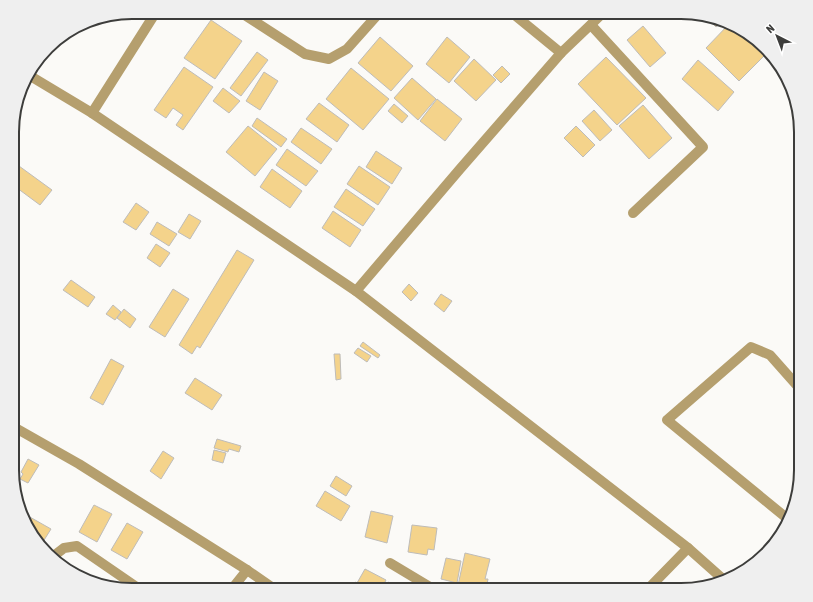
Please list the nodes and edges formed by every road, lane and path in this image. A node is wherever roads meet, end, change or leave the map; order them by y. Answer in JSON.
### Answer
{"nodes":[{"id":1,"x":152,"y":19,"type":"edge"},
{"id":2,"x":251,"y":19,"type":"edge"},
{"id":3,"x":374,"y":19,"type":"edge"},
{"id":4,"x":520,"y":19,"type":"edge"},
{"id":5,"x":596,"y":19,"type":"edge"},
{"id":6,"x":590,"y":25,"type":"junction"},
{"id":7,"x":561,"y":53,"type":"junction"},
{"id":8,"x":33,"y":78,"type":"edge"},
{"id":9,"x":92,"y":113,"type":"junction"},
{"id":10,"x":633,"y":213,"type":"dead end"},
{"id":11,"x":356,"y":291,"type":"junction"},
{"id":12,"x":794,"y":382,"type":"edge"},
{"id":13,"x":19,"y":430,"type":"edge"},
{"id":14,"x":784,"y":516,"type":"edge"},
{"id":15,"x":688,"y":548,"type":"junction"},
{"id":16,"x":56,"y":554,"type":"edge"},
{"id":17,"x":390,"y":563,"type":"dead end"},
{"id":18,"x":247,"y":570,"type":"junction"},
{"id":19,"x":719,"y":576,"type":"edge"},
{"id":20,"x":131,"y":583,"type":"edge"},
{"id":21,"x":236,"y":583,"type":"edge"},
{"id":22,"x":266,"y":583,"type":"edge"},
{"id":23,"x":423,"y":583,"type":"edge"},
{"id":24,"x":654,"y":583,"type":"edge"}],
"edges":[{"from":1,"to":9,"type":"street"},
{"from":2,"to":3,"type":"street"},
{"from":4,"to":7,"type":"street"},
{"from":5,"to":6,"type":"street"},
{"from":6,"to":7,"type":"street"},
{"from":6,"to":10,"type":"street"},
{"from":7,"to":11,"type":"street"},
{"from":8,"to":9,"type":"street"},
{"from":9,"to":11,"type":"street"},
{"from":11,"to":15,"type":"street"},
{"from":12,"to":14,"type":"street"},
{"from":13,"to":18,"type":"street"},
{"from":15,"to":19,"type":"street"},
{"from":15,"to":24,"type":"street"},
{"from":16,"to":20,"type":"street"},
{"from":17,"to":23,"type":"street"},
{"from":18,"to":21,"type":"street"},
{"from":18,"to":22,"type":"street"}]}
